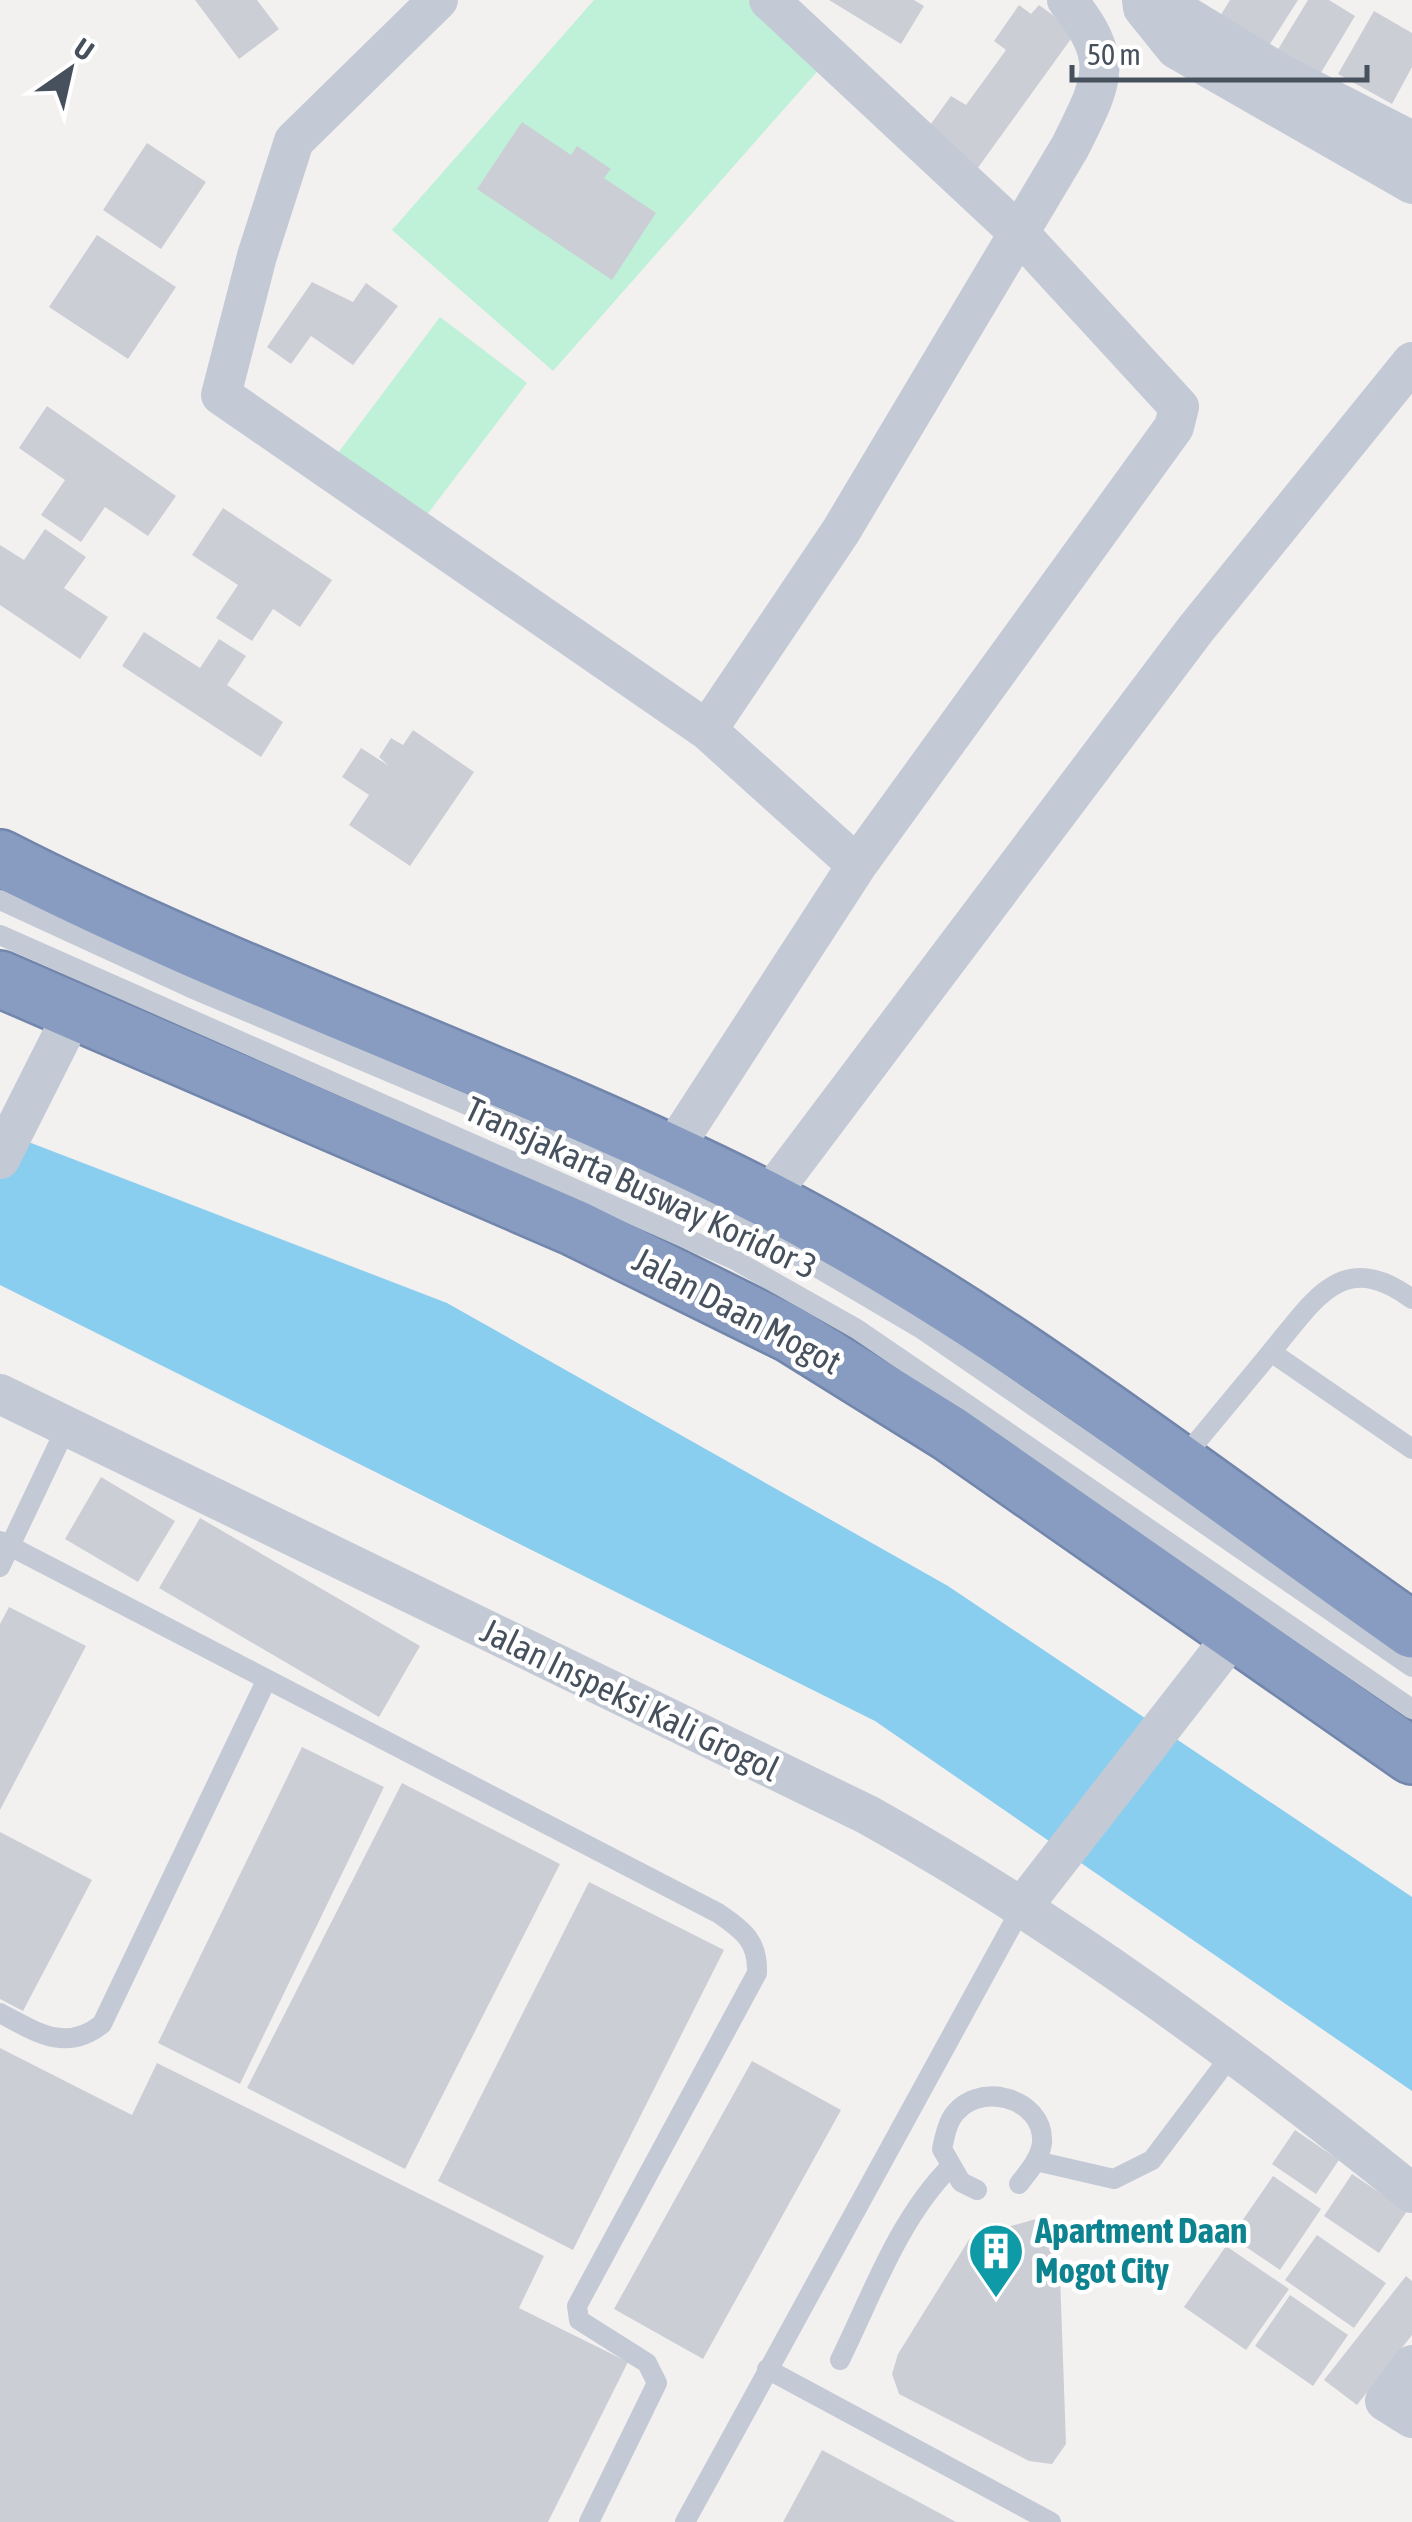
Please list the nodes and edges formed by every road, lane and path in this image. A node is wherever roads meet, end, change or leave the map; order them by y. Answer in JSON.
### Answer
{"nodes":[{"id":1,"x":438,"y":0,"type":"edge"},
{"id":2,"x":769,"y":0,"type":"edge"},
{"id":3,"x":1067,"y":0,"type":"edge"},
{"id":4,"x":1142,"y":0,"type":"edge"},
{"id":5,"x":1160,"y":0,"type":"edge"},
{"id":6,"x":1412,"y":141,"type":"edge"},
{"id":7,"x":1412,"y":184,"type":"edge"},
{"id":8,"x":1020,"y":234,"type":"junction"},
{"id":9,"x":1412,"y":362,"type":"edge"},
{"id":10,"x":707,"y":730,"type":"junction"},
{"id":11,"x":0,"y":858,"type":"edge"},
{"id":12,"x":857,"y":866,"type":"junction"},
{"id":13,"x":0,"y":900,"type":"edge"},
{"id":14,"x":0,"y":935,"type":"edge"},
{"id":15,"x":0,"y":979,"type":"edge"},
{"id":16,"x":68,"y":1024,"type":"junction"},
{"id":17,"x":671,"y":1152,"type":"junction"},
{"id":18,"x":0,"y":1159,"type":"edge"},
{"id":19,"x":766,"y":1200,"type":"junction"},
{"id":20,"x":1412,"y":1298,"type":"edge"},
{"id":21,"x":1271,"y":1352,"type":"junction"},
{"id":22,"x":0,"y":1394,"type":"edge"},
{"id":23,"x":66,"y":1428,"type":"junction"},
{"id":24,"x":1412,"y":1450,"type":"edge"},
{"id":25,"x":1179,"y":1463,"type":"junction"},
{"id":26,"x":5,"y":1544,"type":"edge"},
{"id":27,"x":0,"y":1567,"type":"edge"},
{"id":28,"x":1403,"y":1616,"type":"edge"},
{"id":29,"x":1236,"y":1632,"type":"junction"},
{"id":30,"x":1412,"y":1667,"type":"edge"},
{"id":31,"x":266,"y":1680,"type":"junction"},
{"id":32,"x":1412,"y":1709,"type":"edge"},
{"id":33,"x":1412,"y":1756,"type":"edge"},
{"id":34,"x":1031,"y":1895,"type":"junction"},
{"id":35,"x":0,"y":2013,"type":"edge"},
{"id":36,"x":1232,"y":2054,"type":"junction"},
{"id":37,"x":1036,"y":2161,"type":"junction"},
{"id":38,"x":950,"y":2167,"type":"junction"},
{"id":39,"x":1019,"y":2184,"type":"dead end"},
{"id":40,"x":977,"y":2190,"type":"dead end"},
{"id":41,"x":1412,"y":2193,"type":"edge"},
{"id":42,"x":840,"y":2360,"type":"dead end"},
{"id":43,"x":1412,"y":2365,"type":"edge"},
{"id":44,"x":767,"y":2369,"type":"junction"},
{"id":45,"x":1412,"y":2418,"type":"edge"},
{"id":46,"x":589,"y":2522,"type":"edge"},
{"id":47,"x":685,"y":2522,"type":"edge"},
{"id":48,"x":1050,"y":2522,"type":"edge"}],
"edges":[{"from":1,"to":10,"type":"street"},
{"from":2,"to":8,"type":"street"},
{"from":3,"to":8,"type":"street"},
{"from":4,"to":7,"type":"street"},
{"from":5,"to":6,"type":"street"},
{"from":8,"to":10,"type":"street"},
{"from":8,"to":12,"type":"street"},
{"from":9,"to":19,"type":"street"},
{"from":10,"to":12,"type":"street"},
{"from":11,"to":17,"type":"highway"},
{"from":12,"to":17,"type":"street"},
{"from":13,"to":30,"type":"lane","name":"Transjakarta Busway Koridor 3"},
{"from":14,"to":32,"type":"lane","name":"Transjakarta Busway Koridor 3"},
{"from":15,"to":16,"type":"highway","name":"Jalan Daan Mogot"},
{"from":16,"to":18,"type":"street"},
{"from":16,"to":29,"type":"highway","name":"Jalan Daan Mogot"},
{"from":17,"to":19,"type":"highway"},
{"from":19,"to":25,"type":"highway"},
{"from":20,"to":21,"type":"lane"},
{"from":21,"to":24,"type":"lane"},
{"from":21,"to":25,"type":"lane"},
{"from":22,"to":23,"type":"street","name":"Jalan Inspeksi Kali Grogol"},
{"from":23,"to":26,"type":"lane"},
{"from":23,"to":34,"type":"street","name":"Jalan Inspeksi Kali Grogol"},
{"from":25,"to":28,"type":"highway"},
{"from":26,"to":27,"type":"lane"},
{"from":26,"to":31,"type":"lane"},
{"from":29,"to":33,"type":"highway","name":"Jalan Daan Mogot"},
{"from":29,"to":34,"type":"street"},
{"from":31,"to":35,"type":"lane"},
{"from":31,"to":46,"type":"lane"},
{"from":34,"to":36,"type":"street","name":"Jalan Inspeksi Kali Grogol"},
{"from":34,"to":44,"type":"lane"},
{"from":36,"to":37,"type":"lane"},
{"from":36,"to":41,"type":"street","name":"Jalan Inspeksi Kali Grogol"},
{"from":37,"to":38,"type":"lane"},
{"from":37,"to":39,"type":"lane"},
{"from":38,"to":40,"type":"lane"},
{"from":38,"to":42,"type":"lane"},
{"from":43,"to":45,"type":"street"},
{"from":44,"to":47,"type":"lane"},
{"from":44,"to":48,"type":"lane"}]}
